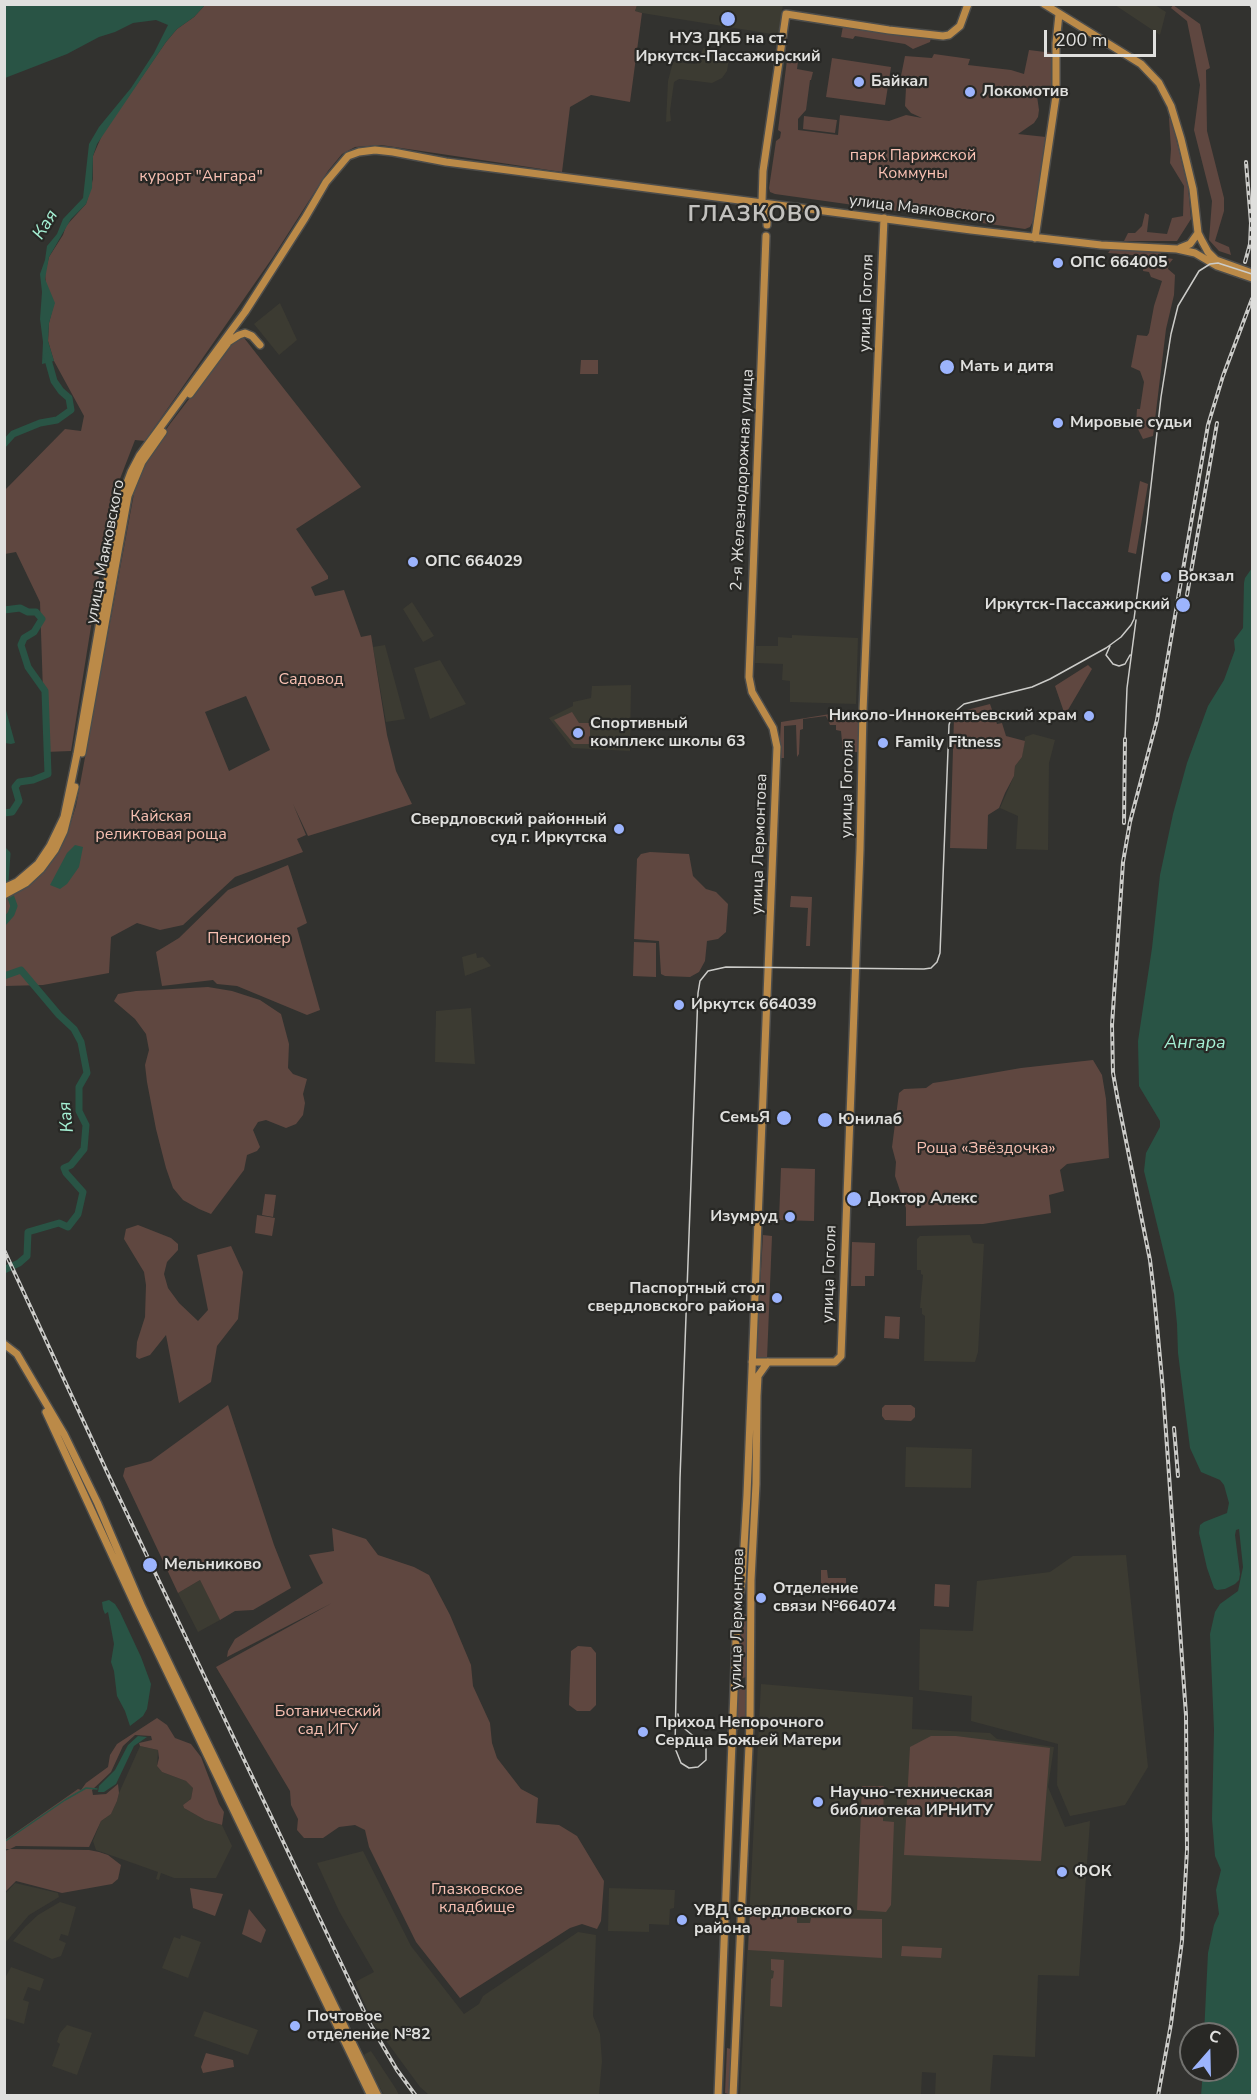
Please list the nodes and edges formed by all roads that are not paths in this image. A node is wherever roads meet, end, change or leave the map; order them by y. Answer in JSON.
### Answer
{"nodes":[{"id":1,"x":968,"y":4,"type":"edge"},
{"id":2,"x":1046,"y":4,"type":"edge"},
{"id":3,"x":1059,"y":14,"type":"junction"},
{"id":4,"x":762,"y":202,"type":"junction"},
{"id":5,"x":884,"y":218,"type":"junction"},
{"id":6,"x":766,"y":225,"type":"dead end"},
{"id":7,"x":1198,"y":233,"type":"junction"},
{"id":8,"x":766,"y":236,"type":"dead end"},
{"id":9,"x":1035,"y":238,"type":"junction"},
{"id":10,"x":1177,"y":249,"type":"junction"},
{"id":11,"x":1212,"y":260,"type":"junction"},
{"id":12,"x":1224,"y":266,"type":"junction"},
{"id":13,"x":1252,"y":273,"type":"edge"},
{"id":14,"x":1252,"y":278,"type":"edge"},
{"id":15,"x":232,"y":331,"type":"junction"},
{"id":16,"x":227,"y":344,"type":"junction"},
{"id":17,"x":260,"y":345,"type":"dead end"},
{"id":18,"x":769,"y":720,"type":"joint"},
{"id":19,"x":18,"y":885,"type":"junction"},
{"id":20,"x":4,"y":888,"type":"edge"},
{"id":21,"x":4,"y":895,"type":"edge"},
{"id":22,"x":4,"y":1344,"type":"edge"},
{"id":23,"x":752,"y":1362,"type":"junction"},
{"id":24,"x":768,"y":1362,"type":"junction"},
{"id":25,"x":754,"y":1378,"type":"junction"},
{"id":26,"x":61,"y":1435,"type":"junction"},
{"id":27,"x":97,"y":1502,"type":"junction"},
{"id":28,"x":89,"y":1504,"type":"junction"},
{"id":29,"x":752,"y":1615,"type":"junction"},
{"id":30,"x":737,"y":1617,"type":"junction"},
{"id":31,"x":735,"y":1676,"type":"junction"},
{"id":32,"x":751,"y":1676,"type":"junction"},
{"id":33,"x":719,"y":2050,"type":"junction"},
{"id":34,"x":736,"y":2050,"type":"junction"},
{"id":35,"x":371,"y":2096,"type":"edge"},
{"id":36,"x":378,"y":2096,"type":"edge"},
{"id":37,"x":718,"y":2096,"type":"edge"},
{"id":38,"x":733,"y":2096,"type":"edge"}],
"edges":[{"from":1,"to":4,"type":"main road"},
{"from":2,"to":3,"type":"main road"},
{"from":3,"to":7,"type":"main road"},
{"from":3,"to":9,"type":"main road"},
{"from":4,"to":5,"type":"main road","name":"улица Маяковского"},
{"from":4,"to":6,"type":"main road"},
{"from":4,"to":15,"type":"main road","name":"улица Маяковского"},
{"from":5,"to":9,"type":"main road","name":"улица Маяковского"},
{"from":5,"to":24,"type":"main road","name":"улица Гоголя"},
{"from":7,"to":10,"type":"main road"},
{"from":7,"to":11,"type":"main road"},
{"from":8,"to":18,"type":"main road","name":"2-я Железнодорожная улица"},
{"from":9,"to":10,"type":"main road","name":"улица Маяковского"},
{"from":10,"to":11,"type":"main road","name":"улица Маяковского"},
{"from":11,"to":12,"type":"main road","name":"улица Маяковского"},
{"from":12,"to":13,"type":"main road"},
{"from":12,"to":14,"type":"main road"},
{"from":15,"to":16,"type":"main road","name":"улица Маяковского"},
{"from":15,"to":19,"type":"main road","name":"улица Маяковского"},
{"from":16,"to":17,"type":"main road"},
{"from":16,"to":19,"type":"main road","name":"улица Маяковского"},
{"from":18,"to":23,"type":"main road","name":"улица Лермонтова"},
{"from":19,"to":20,"type":"main road"},
{"from":19,"to":21,"type":"main road"},
{"from":22,"to":26,"type":"main road"},
{"from":23,"to":24,"type":"main road"},
{"from":23,"to":25,"type":"main road","name":"улица Лермонтова"},
{"from":24,"to":25,"type":"main road"},
{"from":25,"to":29,"type":"main road","name":"улица Лермонтова"},
{"from":25,"to":30,"type":"main road","name":"улица Лермонтова"},
{"from":26,"to":27,"type":"main road"},
{"from":26,"to":28,"type":"main road"},
{"from":27,"to":28,"type":"main road"},
{"from":27,"to":36,"type":"main road"},
{"from":28,"to":35,"type":"main road"},
{"from":29,"to":30,"type":"main road"},
{"from":29,"to":32,"type":"main road","name":"улица Лермонтова"},
{"from":30,"to":31,"type":"main road","name":"улица Лермонтова"},
{"from":31,"to":32,"type":"main road"},
{"from":31,"to":33,"type":"main road","name":"улица Лермонтова"},
{"from":32,"to":34,"type":"main road","name":"улица Лермонтова"},
{"from":33,"to":34,"type":"main road"},
{"from":33,"to":37,"type":"main road","name":"улица Лермонтова"},
{"from":34,"to":38,"type":"main road","name":"улица Лермонтова"}]}
